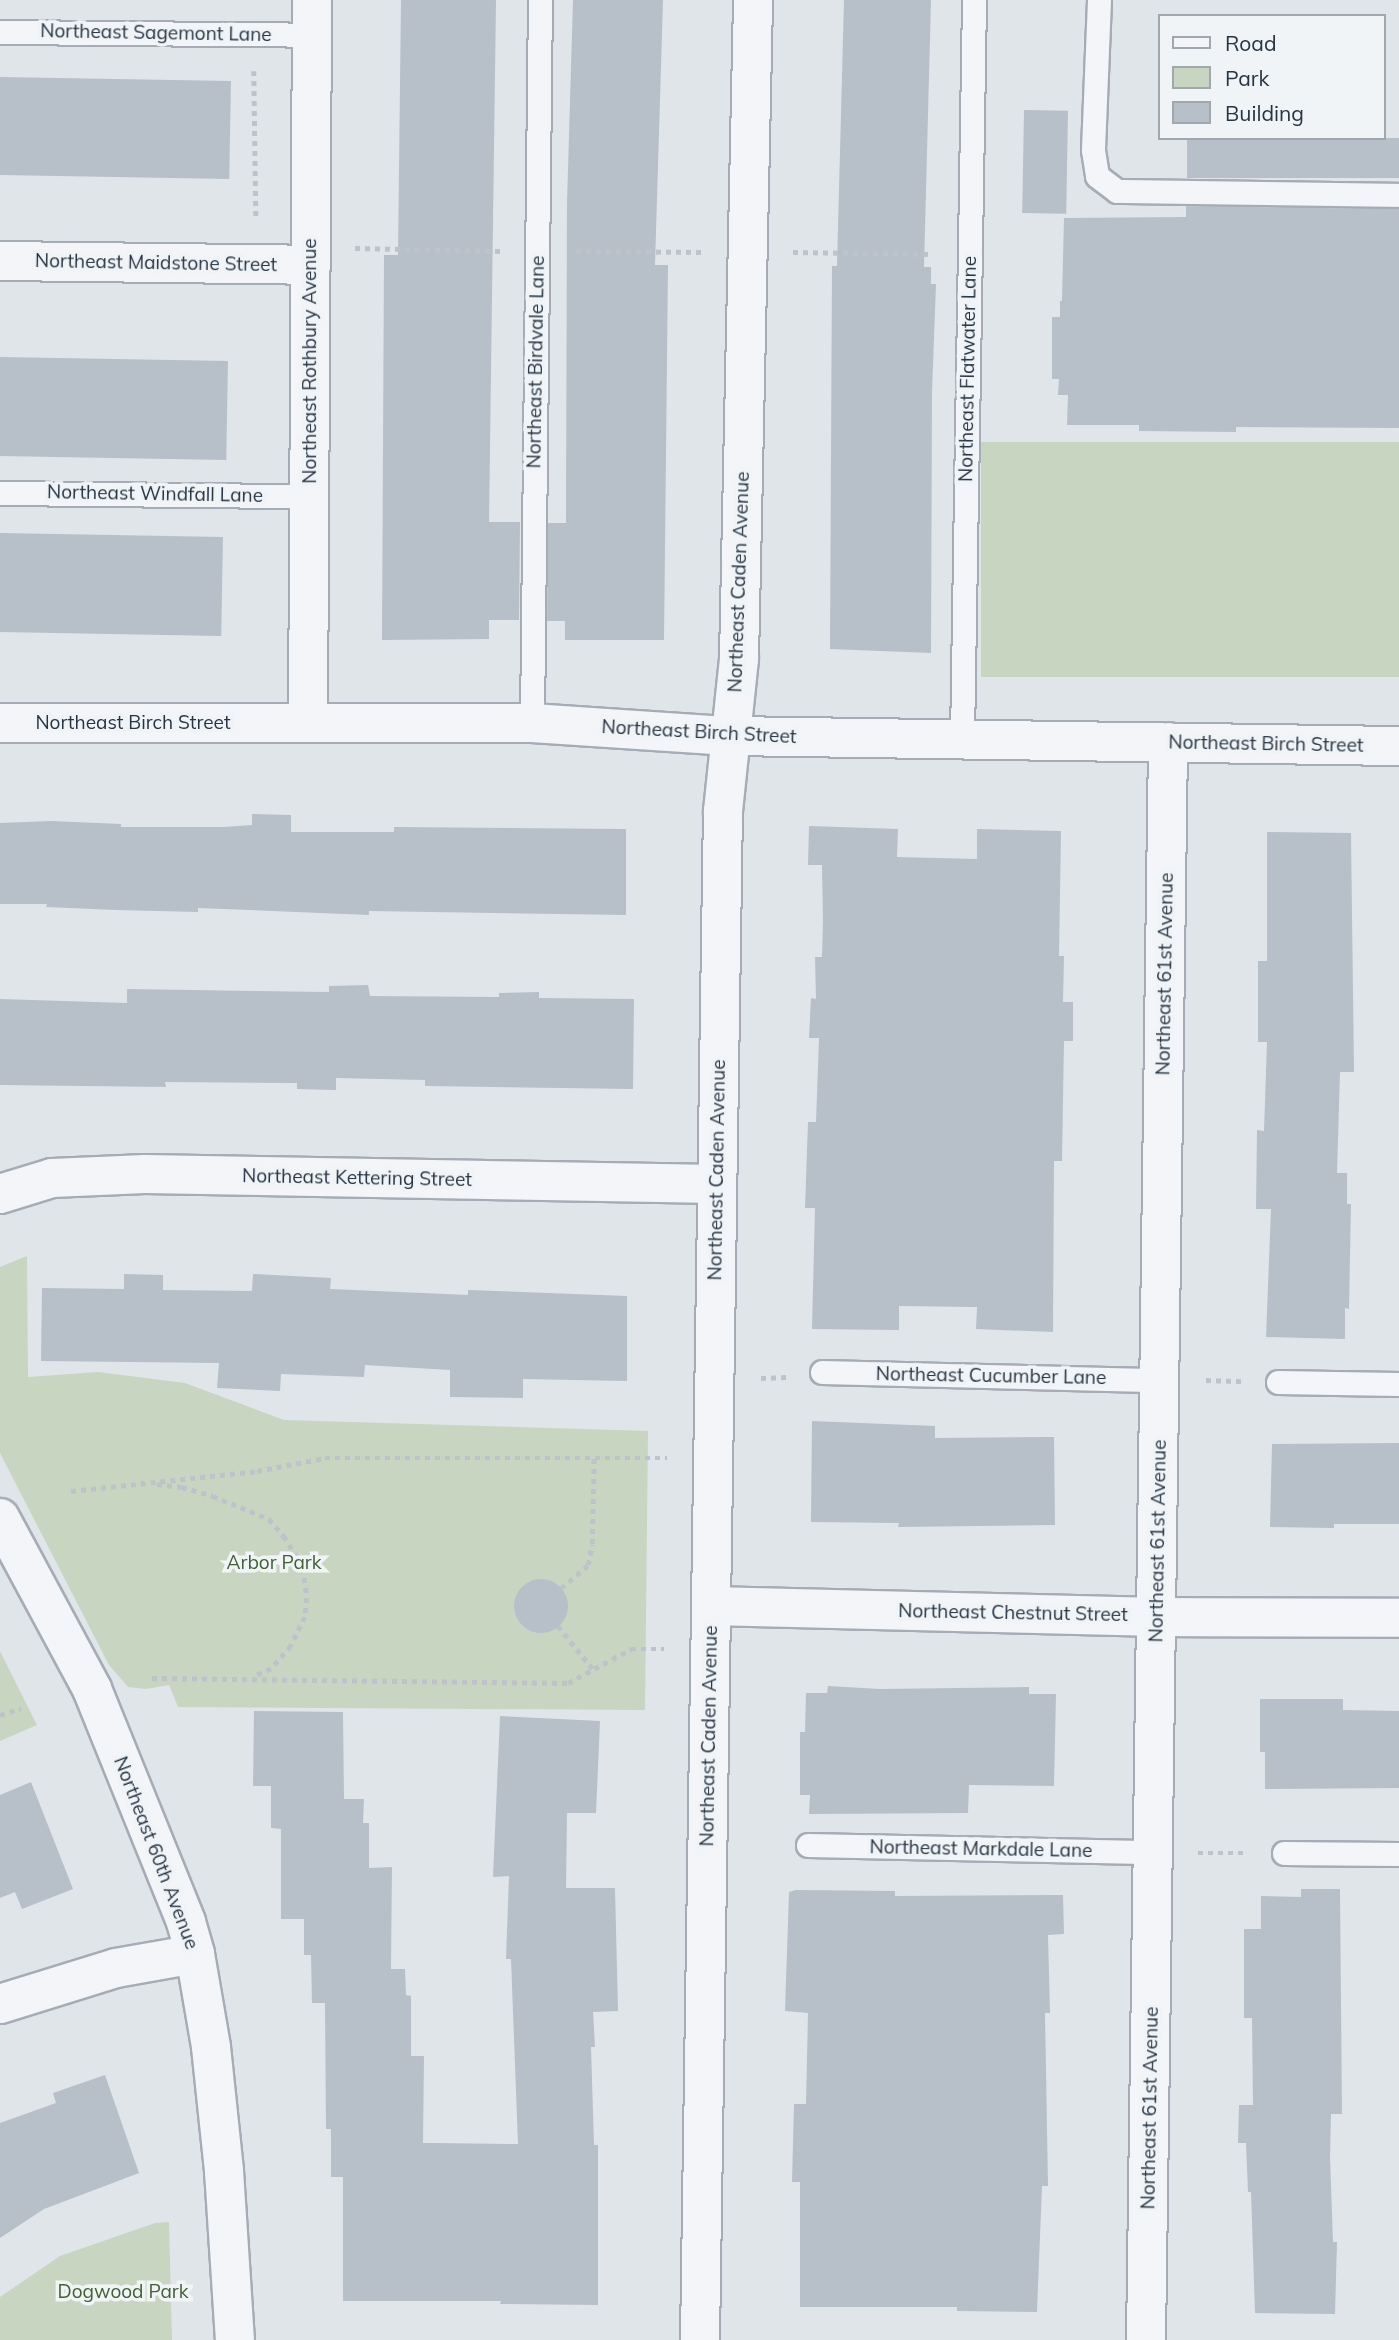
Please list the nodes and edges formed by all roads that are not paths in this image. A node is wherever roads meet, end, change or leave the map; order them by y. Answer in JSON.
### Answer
{"nodes":[{"id":1,"x":540,"y":0,"type":"edge"},
{"id":2,"x":753,"y":0,"type":"edge"},
{"id":3,"x":974,"y":0,"type":"edge"},
{"id":4,"x":1099,"y":0,"type":"edge"},
{"id":5,"x":312,"y":17,"type":"edge"},
{"id":6,"x":0,"y":32,"type":"edge"},
{"id":7,"x":1399,"y":195,"type":"edge"},
{"id":8,"x":0,"y":261,"type":"edge"},
{"id":9,"x":311,"y":265,"type":"junction"},
{"id":10,"x":0,"y":493,"type":"edge"},
{"id":11,"x":309,"y":496,"type":"junction"},
{"id":12,"x":308,"y":722,"type":"junction"},
{"id":13,"x":0,"y":723,"type":"edge"},
{"id":14,"x":532,"y":723,"type":"junction"},
{"id":15,"x":730,"y":736,"type":"junction"},
{"id":16,"x":962,"y":738,"type":"junction"},
{"id":17,"x":1168,"y":742,"type":"junction"},
{"id":18,"x":1399,"y":746,"type":"edge"},
{"id":19,"x":717,"y":1184,"type":"junction"},
{"id":20,"x":0,"y":1194,"type":"edge"},
{"id":21,"x":822,"y":1372,"type":"road end"},
{"id":22,"x":1159,"y":1380,"type":"junction"},
{"id":23,"x":1278,"y":1382,"type":"road end"},
{"id":24,"x":1399,"y":1384,"type":"edge"},
{"id":25,"x":0,"y":1518,"type":"edge"},
{"id":26,"x":712,"y":1606,"type":"junction"},
{"id":27,"x":1158,"y":1617,"type":"junction"},
{"id":28,"x":1399,"y":1618,"type":"edge"},
{"id":29,"x":808,"y":1845,"type":"dead end"},
{"id":30,"x":1155,"y":1852,"type":"junction"},
{"id":31,"x":1284,"y":1853,"type":"road end"},
{"id":32,"x":1399,"y":1854,"type":"edge"},
{"id":33,"x":195,"y":1954,"type":"junction"},
{"id":34,"x":0,"y":2004,"type":"edge"},
{"id":35,"x":235,"y":2340,"type":"edge"},
{"id":36,"x":700,"y":2340,"type":"edge"},
{"id":37,"x":1146,"y":2340,"type":"edge"}],
"edges":[{"from":1,"to":14,"type":"lane","name":"Northeast Birdvale Lane"},
{"from":2,"to":15,"type":"street","name":"Northeast Caden Avenue"},
{"from":3,"to":16,"type":"lane","name":"Northeast Flatwater Lane"},
{"from":4,"to":7,"type":"lane"},
{"from":5,"to":6,"type":"lane","name":"Northeast Sagemont Lane"},
{"from":5,"to":9,"type":"street","name":"Northeast Rothbury Avenue"},
{"from":8,"to":9,"type":"street","name":"Northeast Maidstone Street"},
{"from":9,"to":11,"type":"street","name":"Northeast Rothbury Avenue"},
{"from":10,"to":11,"type":"lane","name":"Northeast Windfall Lane"},
{"from":11,"to":12,"type":"street","name":"Northeast Rothbury Avenue"},
{"from":12,"to":13,"type":"street","name":"Northeast Birch Street"},
{"from":12,"to":14,"type":"street","name":"Northeast Birch Street"},
{"from":14,"to":15,"type":"street","name":"Northeast Birch Street"},
{"from":15,"to":16,"type":"street","name":"Northeast Birch Street"},
{"from":15,"to":19,"type":"street","name":"Northeast Caden Avenue"},
{"from":16,"to":17,"type":"street","name":"Northeast Birch Street"},
{"from":17,"to":18,"type":"street","name":"Northeast Birch Street"},
{"from":17,"to":22,"type":"street","name":"Northeast 61st Avenue"},
{"from":19,"to":20,"type":"street","name":"Northeast Kettering Street"},
{"from":19,"to":26,"type":"street","name":"Northeast Caden Avenue"},
{"from":21,"to":22,"type":"lane","name":"Northeast Cucumber Lane"},
{"from":22,"to":27,"type":"street","name":"Northeast 61st Avenue"},
{"from":23,"to":24,"type":"lane"},
{"from":25,"to":33,"type":"street","name":"Northeast 60th Avenue"},
{"from":26,"to":27,"type":"street","name":"Northeast Chestnut Street"},
{"from":26,"to":36,"type":"street","name":"Northeast Caden Avenue"},
{"from":27,"to":28,"type":"street","name":"Northeast Chestnut Street"},
{"from":27,"to":30,"type":"street","name":"Northeast 61st Avenue"},
{"from":29,"to":30,"type":"lane","name":"Northeast Markdale Lane"},
{"from":30,"to":37,"type":"street","name":"Northeast 61st Avenue"},
{"from":31,"to":32,"type":"lane"},
{"from":33,"to":34,"type":"street"},
{"from":33,"to":35,"type":"street","name":"Northeast 60th Avenue"}]}
